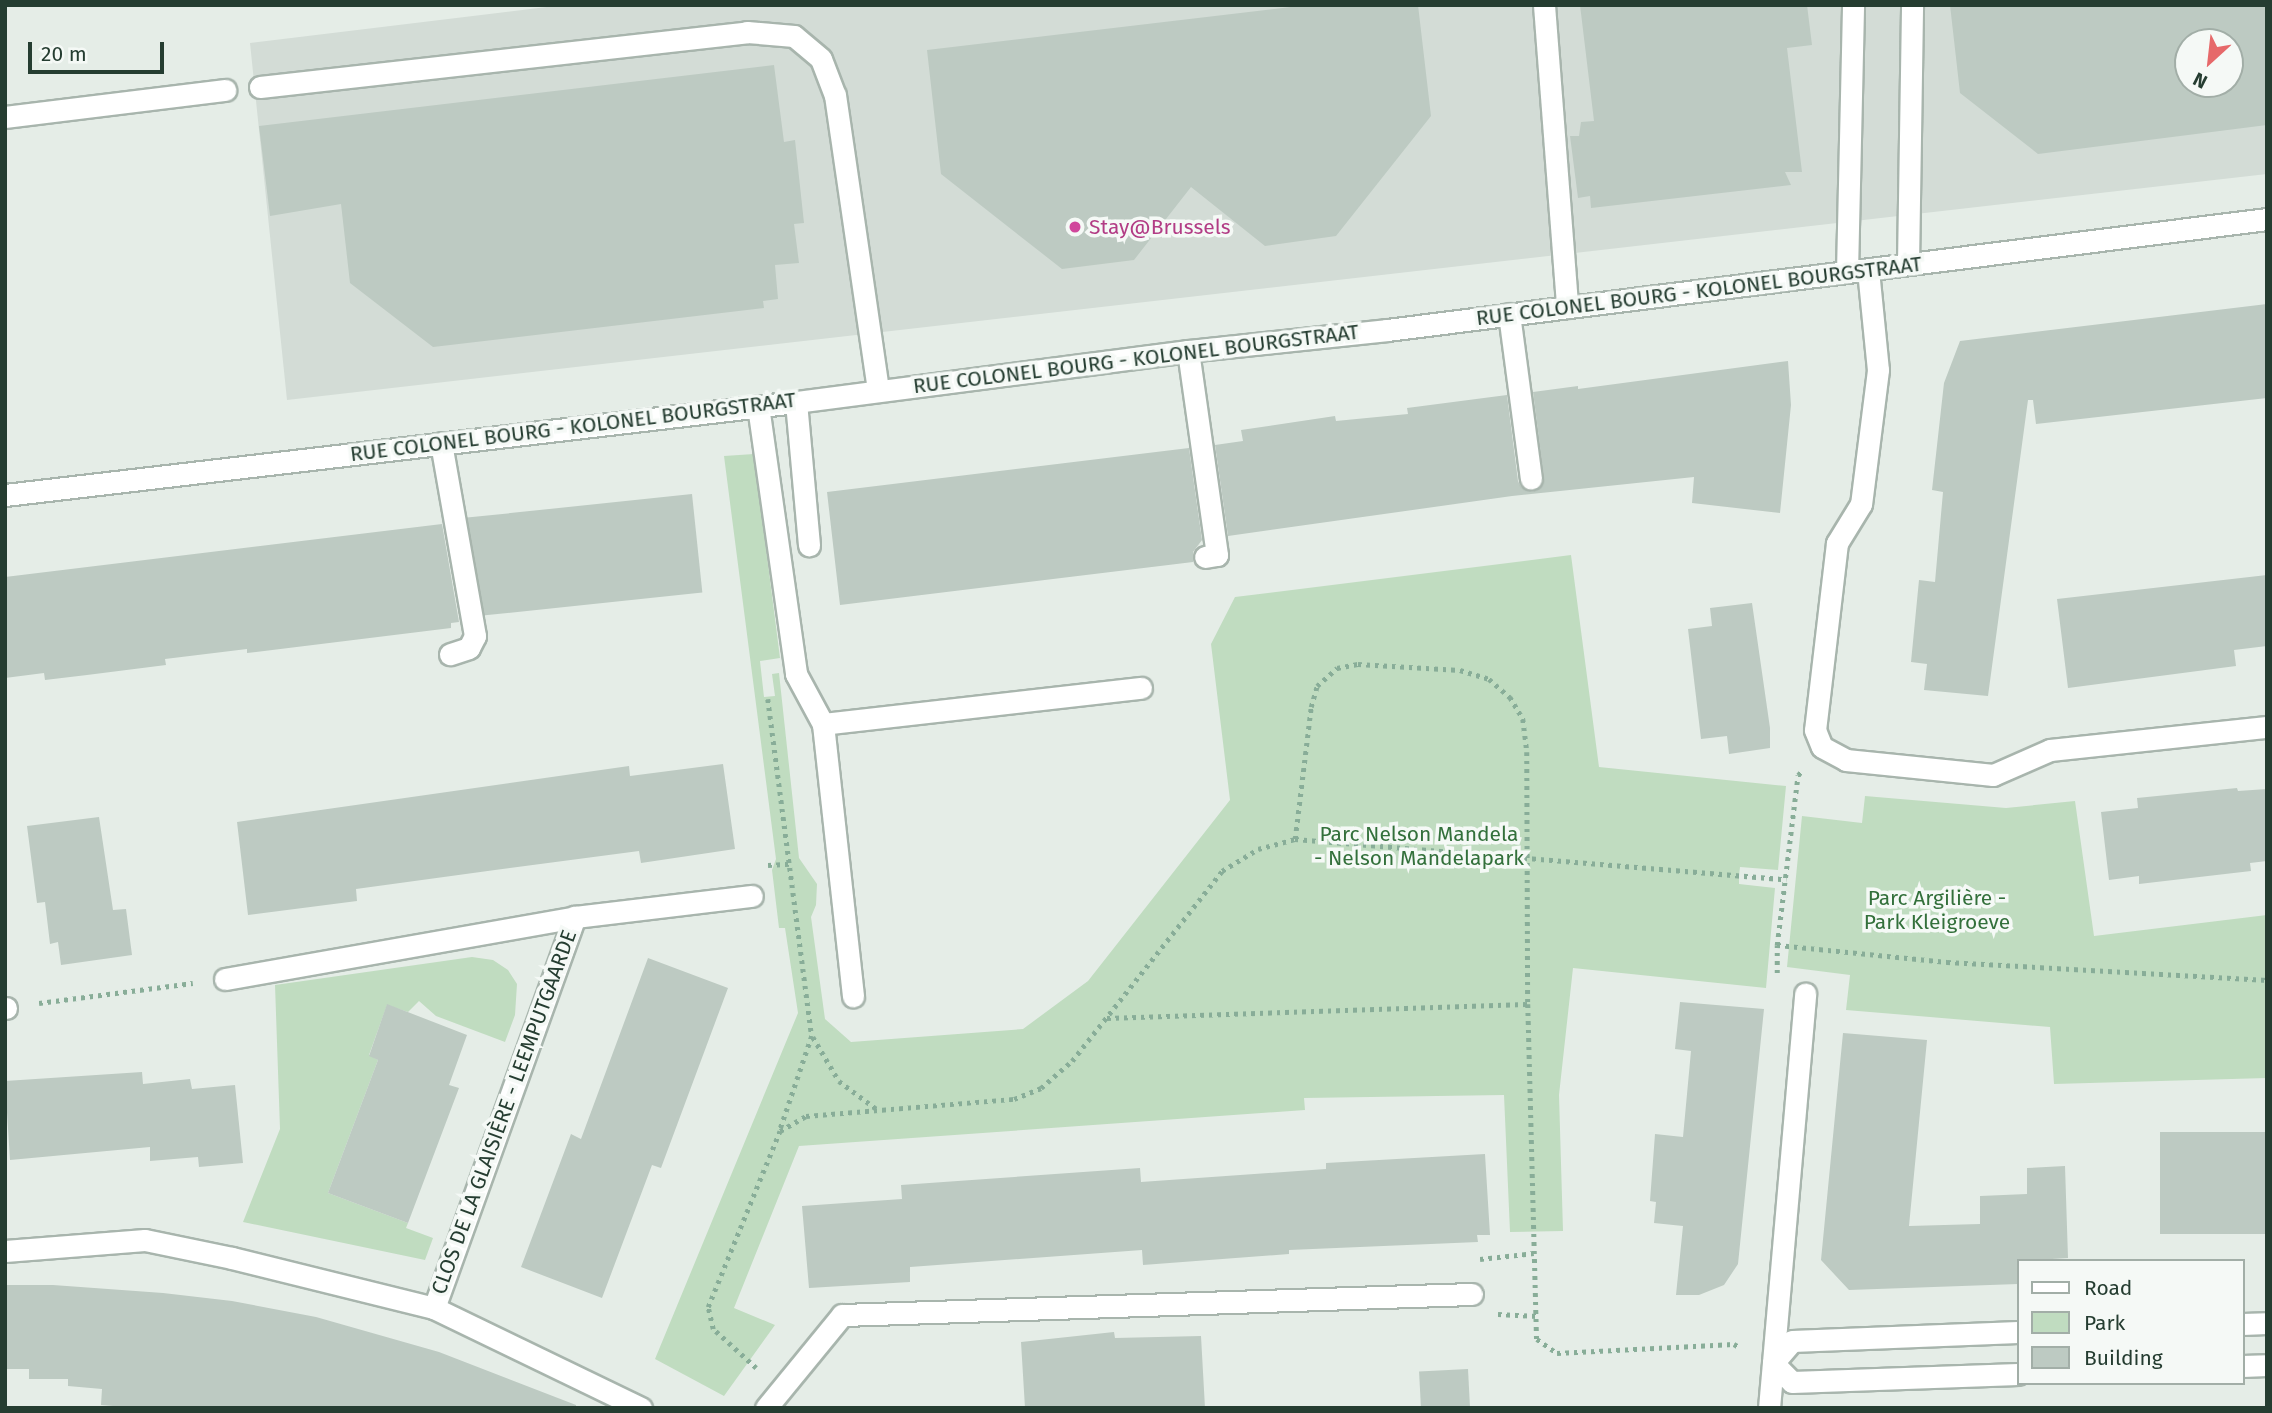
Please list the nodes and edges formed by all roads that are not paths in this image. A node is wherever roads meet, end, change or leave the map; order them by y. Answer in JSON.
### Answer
{"nodes":[{"id":1,"x":1544,"y":5,"type":"edge"},
{"id":2,"x":1853,"y":5,"type":"edge"},
{"id":3,"x":1912,"y":5,"type":"edge"},
{"id":4,"x":260,"y":87,"type":"dead end"},
{"id":5,"x":225,"y":90,"type":"dead end"},
{"id":6,"x":5,"y":117,"type":"edge"},
{"id":7,"x":2267,"y":219,"type":"edge"},
{"id":8,"x":1908,"y":264,"type":"junction"},
{"id":9,"x":1857,"y":271,"type":"junction"},
{"id":10,"x":1567,"y":307,"type":"junction"},
{"id":11,"x":1509,"y":314,"type":"junction"},
{"id":12,"x":1188,"y":351,"type":"junction"},
{"id":13,"x":877,"y":390,"type":"junction"},
{"id":14,"x":796,"y":402,"type":"junction"},
{"id":15,"x":758,"y":406,"type":"junction"},
{"id":16,"x":441,"y":443,"type":"junction"},
{"id":17,"x":1531,"y":479,"type":"dead end"},
{"id":18,"x":5,"y":495,"type":"edge"},
{"id":19,"x":809,"y":545,"type":"dead end"},
{"id":20,"x":1205,"y":557,"type":"dead end"},
{"id":21,"x":450,"y":654,"type":"dead end"},
{"id":22,"x":1141,"y":688,"type":"dead end"},
{"id":23,"x":822,"y":724,"type":"junction"},
{"id":24,"x":2267,"y":727,"type":"edge"},
{"id":25,"x":752,"y":896,"type":"dead end"},
{"id":26,"x":575,"y":916,"type":"junction"},
{"id":27,"x":225,"y":979,"type":"road end"},
{"id":28,"x":1805,"y":995,"type":"dead end"},
{"id":29,"x":853,"y":996,"type":"dead end"},
{"id":30,"x":5,"y":1251,"type":"edge"},
{"id":31,"x":1472,"y":1294,"type":"dead end"},
{"id":32,"x":434,"y":1308,"type":"junction"},
{"id":33,"x":2267,"y":1323,"type":"edge"},
{"id":34,"x":2244,"y":1324,"type":"edge"},
{"id":35,"x":2016,"y":1332,"type":"edge"},
{"id":36,"x":1773,"y":1363,"type":"junction"},
{"id":37,"x":2267,"y":1365,"type":"edge"},
{"id":38,"x":2244,"y":1366,"type":"edge"},
{"id":39,"x":2016,"y":1374,"type":"edge"},
{"id":40,"x":641,"y":1408,"type":"edge"},
{"id":41,"x":766,"y":1408,"type":"edge"},
{"id":42,"x":1769,"y":1408,"type":"edge"}],
"edges":[{"from":1,"to":10,"type":"street"},
{"from":2,"to":9,"type":"street"},
{"from":3,"to":8,"type":"street"},
{"from":4,"to":13,"type":"street"},
{"from":5,"to":6,"type":"street"},
{"from":7,"to":8,"type":"street","name":"RUE COLONEL BOURG - KOLONEL BOURGSTRAAT"},
{"from":8,"to":9,"type":"street","name":"RUE COLONEL BOURG - KOLONEL BOURGSTRAAT"},
{"from":9,"to":10,"type":"street","name":"RUE COLONEL BOURG - KOLONEL BOURGSTRAAT"},
{"from":9,"to":24,"type":"street"},
{"from":10,"to":11,"type":"street","name":"RUE COLONEL BOURG - KOLONEL BOURGSTRAAT"},
{"from":11,"to":12,"type":"street","name":"RUE COLONEL BOURG - KOLONEL BOURGSTRAAT"},
{"from":11,"to":17,"type":"street"},
{"from":12,"to":13,"type":"street","name":"RUE COLONEL BOURG - KOLONEL BOURGSTRAAT"},
{"from":12,"to":20,"type":"street"},
{"from":13,"to":14,"type":"street","name":"RUE COLONEL BOURG - KOLONEL BOURGSTRAAT"},
{"from":14,"to":15,"type":"street","name":"RUE COLONEL BOURG - KOLONEL BOURGSTRAAT"},
{"from":14,"to":19,"type":"street"},
{"from":15,"to":16,"type":"street","name":"RUE COLONEL BOURG - KOLONEL BOURGSTRAAT"},
{"from":15,"to":23,"type":"street"},
{"from":16,"to":18,"type":"street","name":"RUE COLONEL BOURG - KOLONEL BOURGSTRAAT"},
{"from":16,"to":21,"type":"street"},
{"from":22,"to":23,"type":"street"},
{"from":23,"to":29,"type":"street"},
{"from":25,"to":26,"type":"street","name":"CLOS DE LA GLAISIÈRE - LEEMPUTGAARDE"},
{"from":26,"to":27,"type":"street","name":"CLOS DE LA GLAISIÈRE - LEEMPUTGAARDE"},
{"from":26,"to":32,"type":"street","name":"CLOS DE LA GLAISIÈRE - LEEMPUTGAARDE"},
{"from":28,"to":36,"type":"street"},
{"from":30,"to":32,"type":"street"},
{"from":31,"to":41,"type":"street"},
{"from":32,"to":40,"type":"street"},
{"from":33,"to":34,"type":"street"},
{"from":35,"to":36,"type":"street"},
{"from":36,"to":39,"type":"street"},
{"from":36,"to":42,"type":"street"},
{"from":37,"to":38,"type":"street"}]}
